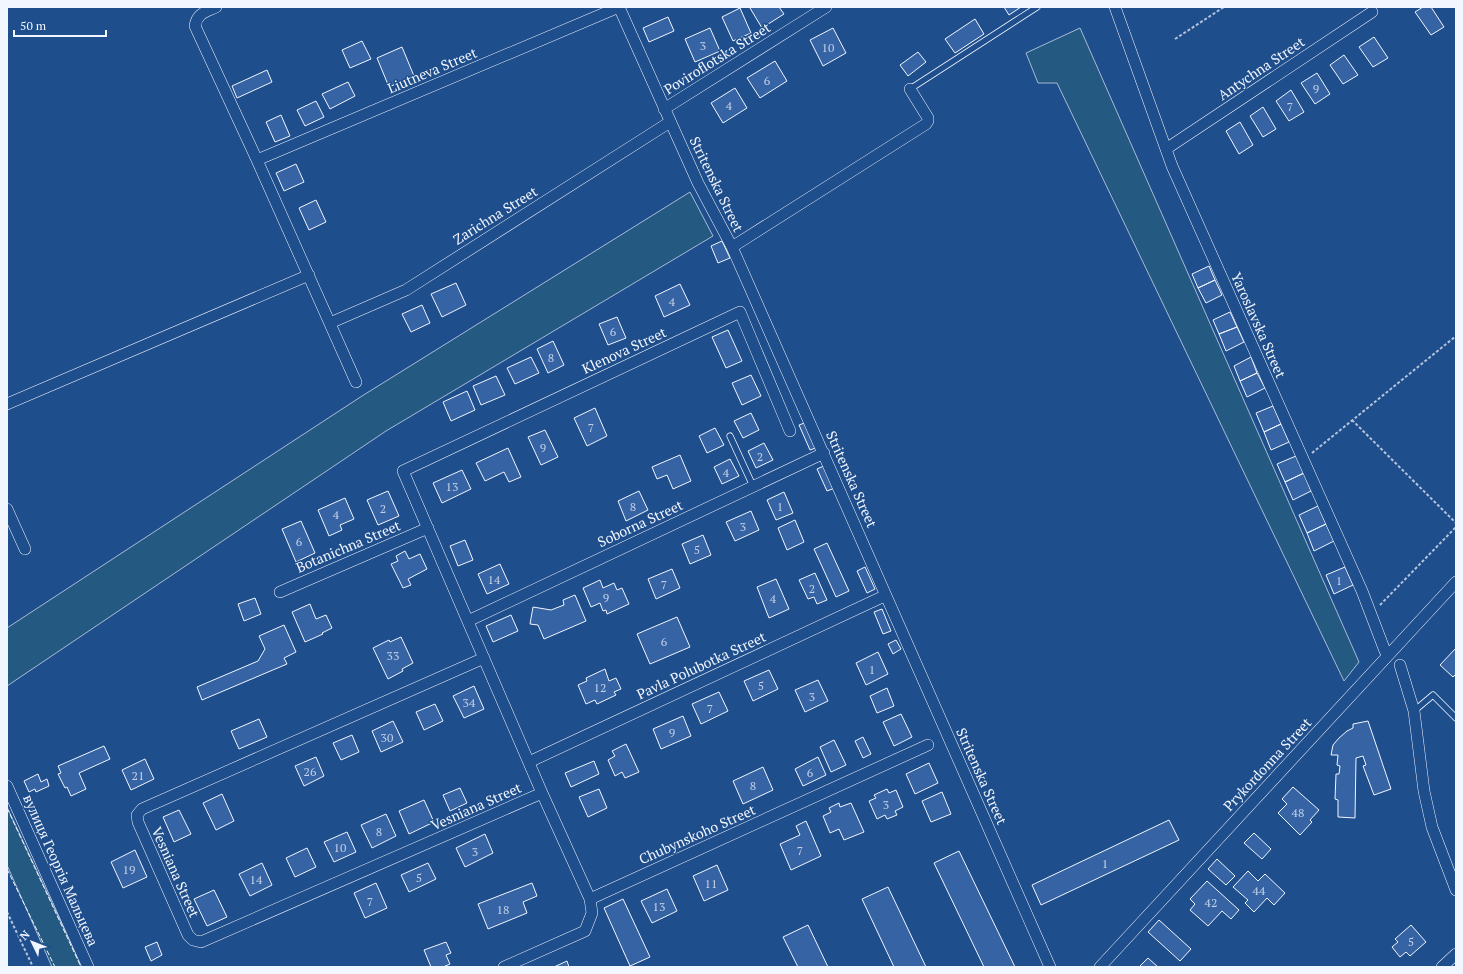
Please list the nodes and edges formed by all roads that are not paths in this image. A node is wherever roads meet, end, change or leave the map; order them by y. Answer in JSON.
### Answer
{"nodes":[{"id":1,"x":216,"y":7,"type":"edge"},
{"id":2,"x":619,"y":7,"type":"edge"},
{"id":3,"x":826,"y":7,"type":"edge"},
{"id":4,"x":1036,"y":7,"type":"edge"},
{"id":5,"x":1115,"y":7,"type":"edge"},
{"id":6,"x":1372,"y":12,"type":"dead end"},
{"id":7,"x":910,"y":89,"type":"joint"},
{"id":8,"x":664,"y":108,"type":"junction"},
{"id":9,"x":670,"y":122,"type":"junction"},
{"id":10,"x":1166,"y":149,"type":"junction"},
{"id":11,"x":257,"y":160,"type":"junction"},
{"id":12,"x":732,"y":247,"type":"junction"},
{"id":13,"x":309,"y":276,"type":"junction"},
{"id":14,"x":330,"y":323,"type":"junction"},
{"id":15,"x":356,"y":382,"type":"dead end"},
{"id":16,"x":7,"y":404,"type":"edge"},
{"id":17,"x":790,"y":431,"type":"dead end"},
{"id":18,"x":730,"y":436,"type":"dead end"},
{"id":19,"x":824,"y":453,"type":"junction"},
{"id":20,"x":753,"y":486,"type":"junction"},
{"id":21,"x":7,"y":509,"type":"edge"},
{"id":22,"x":428,"y":528,"type":"junction"},
{"id":23,"x":24,"y":549,"type":"dead end"},
{"id":24,"x":1456,"y":582,"type":"edge"},
{"id":25,"x":280,"y":592,"type":"dead end"},
{"id":26,"x":886,"y":596,"type":"junction"},
{"id":27,"x":468,"y":621,"type":"junction"},
{"id":28,"x":1385,"y":652,"type":"dead end"},
{"id":29,"x":484,"y":658,"type":"junction"},
{"id":30,"x":1400,"y":665,"type":"dead end"},
{"id":31,"x":1414,"y":712,"type":"junction"},
{"id":32,"x":1456,"y":718,"type":"edge"},
{"id":33,"x":928,"y":745,"type":"dead end"},
{"id":34,"x":529,"y":762,"type":"junction"},
{"id":35,"x":7,"y":786,"type":"edge"},
{"id":36,"x":542,"y":793,"type":"junction"},
{"id":37,"x":1456,"y":890,"type":"edge"},
{"id":38,"x":590,"y":899,"type":"junction"},
{"id":39,"x":1456,"y":954,"type":"edge"},
{"id":40,"x":88,"y":967,"type":"edge"},
{"id":41,"x":504,"y":967,"type":"edge"},
{"id":42,"x":1050,"y":967,"type":"edge"},
{"id":43,"x":1100,"y":967,"type":"edge"},
{"id":44,"x":1442,"y":967,"type":"edge"}],
"edges":[{"from":1,"to":11,"type":"street"},
{"from":2,"to":8,"type":"street","name":"Stritenska Street"},
{"from":2,"to":11,"type":"street","name":"Liutneva Street"},
{"from":3,"to":8,"type":"street","name":"Poviroflotska Street"},
{"from":4,"to":7,"type":"lane"},
{"from":5,"to":10,"type":"street","name":"Yaroslavska Street"},
{"from":6,"to":10,"type":"street","name":"Antychna Street"},
{"from":7,"to":12,"type":"street"},
{"from":8,"to":9,"type":"street","name":"Stritenska Street"},
{"from":9,"to":12,"type":"street","name":"Stritenska Street"},
{"from":9,"to":14,"type":"street","name":"Zarichna Street"},
{"from":10,"to":28,"type":"street","name":"Yaroslavska Street"},
{"from":11,"to":13,"type":"street"},
{"from":12,"to":19,"type":"street","name":"Stritenska Street"},
{"from":13,"to":14,"type":"street"},
{"from":13,"to":16,"type":"street"},
{"from":14,"to":15,"type":"street"},
{"from":17,"to":22,"type":"street","name":"Klenova Street"},
{"from":18,"to":20,"type":"lane"},
{"from":19,"to":20,"type":"street","name":"Soborna Street"},
{"from":19,"to":26,"type":"street","name":"Stritenska Street"},
{"from":20,"to":27,"type":"street","name":"Soborna Street"},
{"from":21,"to":23,"type":"street"},
{"from":22,"to":25,"type":"street","name":"Botanichna Street"},
{"from":22,"to":27,"type":"street"},
{"from":24,"to":43,"type":"street","name":"Prykordonna Street"},
{"from":26,"to":34,"type":"street","name":"Pavla Polubotka Street"},
{"from":26,"to":42,"type":"street","name":"Stritenska Street"},
{"from":27,"to":29,"type":"street"},
{"from":29,"to":34,"type":"street"},
{"from":29,"to":36,"type":"street","name":"Vesniana Street"},
{"from":30,"to":31,"type":"street"},
{"from":31,"to":32,"type":"lane"},
{"from":31,"to":37,"type":"street"},
{"from":33,"to":38,"type":"street","name":"Chubynskoho Street"},
{"from":34,"to":36,"type":"street"},
{"from":35,"to":40,"type":"street","name":"вулиця Георгія Мальцева"},
{"from":36,"to":38,"type":"street"},
{"from":38,"to":41,"type":"street"},
{"from":39,"to":44,"type":"street"}]}
